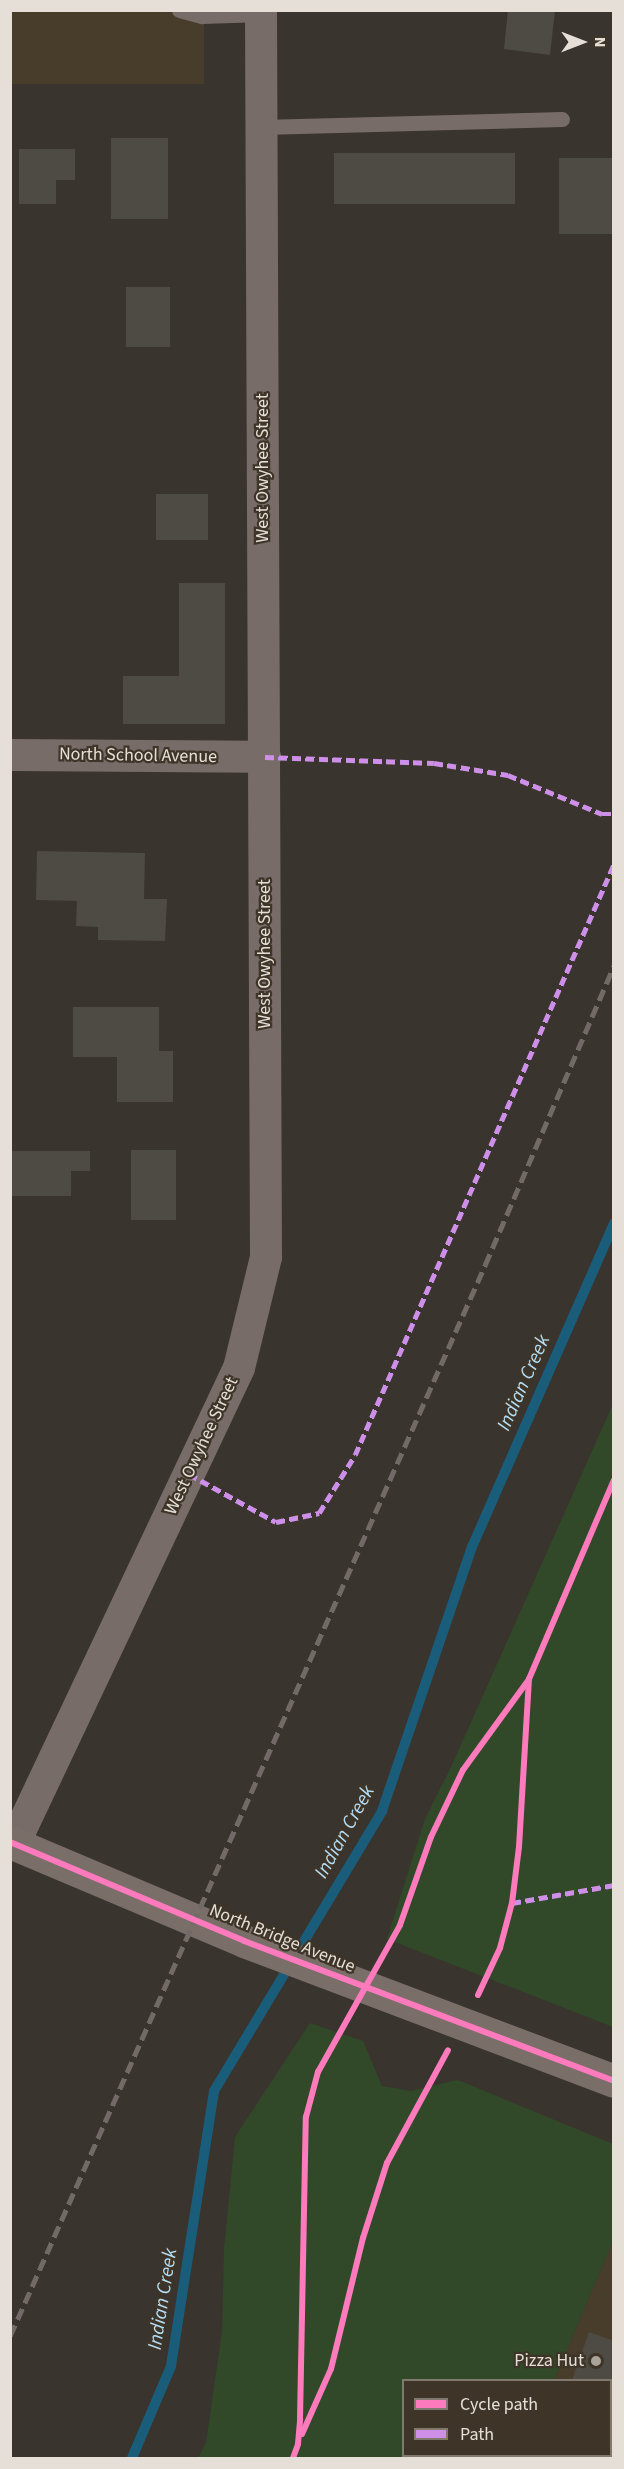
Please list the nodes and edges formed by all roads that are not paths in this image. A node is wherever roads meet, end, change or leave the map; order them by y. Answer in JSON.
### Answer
{"nodes":[{"id":1,"x":180,"y":10,"type":"edge"},
{"id":2,"x":261,"y":12,"type":"edge"},
{"id":3,"x":562,"y":119,"type":"dead end"},
{"id":4,"x":261,"y":128,"type":"junction"},
{"id":5,"x":10,"y":755,"type":"edge"},
{"id":6,"x":265,"y":757,"type":"junction"},
{"id":7,"x":12,"y":1843,"type":"edge"},
{"id":8,"x":614,"y":2081,"type":"edge"}],
"edges":[{"from":1,"to":2,"type":"lane"},
{"from":2,"to":4,"type":"street","name":"West Owyhee Street"},
{"from":3,"to":4,"type":"lane"},
{"from":4,"to":6,"type":"street","name":"West Owyhee Street"},
{"from":5,"to":6,"type":"street","name":"North School Avenue"},
{"from":6,"to":7,"type":"street","name":"West Owyhee Street"},
{"from":7,"to":8,"type":"main road","name":"North Bridge Avenue"}]}
